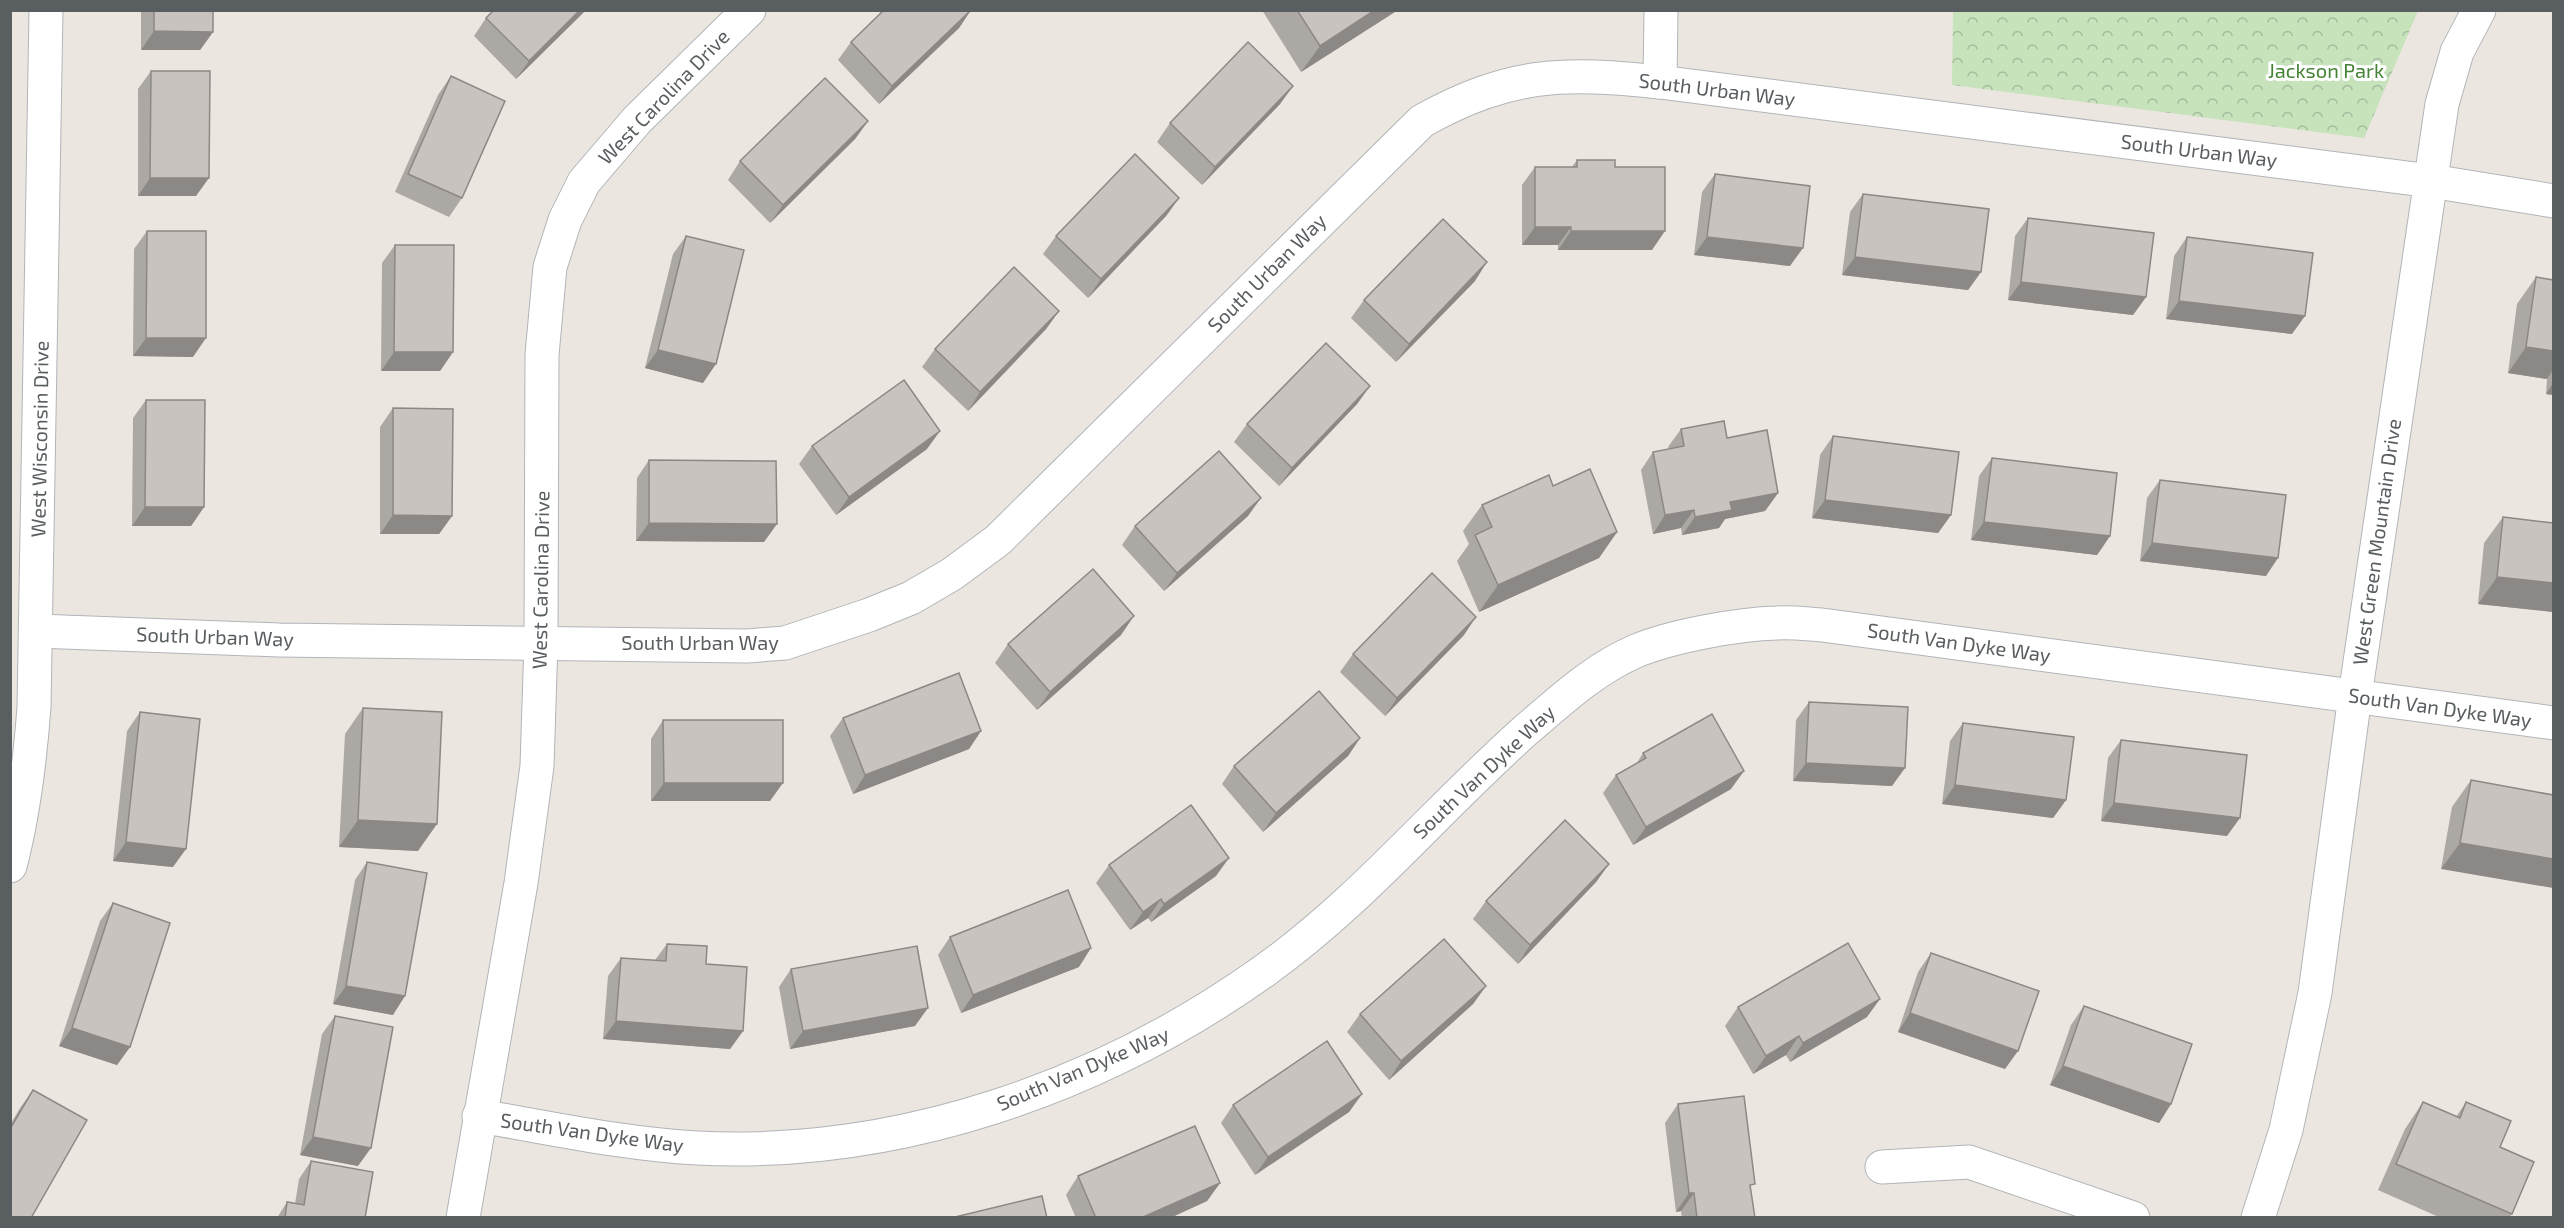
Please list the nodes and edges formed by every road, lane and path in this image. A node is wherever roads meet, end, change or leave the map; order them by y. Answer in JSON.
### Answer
{"nodes":[{"id":1,"x":46,"y":10,"type":"edge"},
{"id":2,"x":749,"y":10,"type":"edge"},
{"id":3,"x":1661,"y":10,"type":"edge"},
{"id":4,"x":2479,"y":10,"type":"edge"},
{"id":5,"x":1660,"y":82,"type":"junction"},
{"id":6,"x":2431,"y":181,"type":"junction"},
{"id":7,"x":2553,"y":201,"type":"edge"},
{"id":8,"x":37,"y":631,"type":"junction"},
{"id":9,"x":541,"y":642,"type":"junction"},
{"id":10,"x":2355,"y":696,"type":"junction"},
{"id":11,"x":2553,"y":723,"type":"edge"},
{"id":12,"x":10,"y":866,"type":"edge"},
{"id":13,"x":479,"y":1116,"type":"junction"},
{"id":14,"x":1882,"y":1167,"type":"dead end"},
{"id":15,"x":463,"y":1218,"type":"edge"},
{"id":16,"x":2133,"y":1218,"type":"edge"},
{"id":17,"x":2258,"y":1218,"type":"edge"}],
"edges":[{"from":1,"to":8,"type":"street","name":"West Wisconsin Drive"},
{"from":2,"to":9,"type":"street","name":"West Carolina Drive"},
{"from":3,"to":5,"type":"street"},
{"from":4,"to":6,"type":"street","name":"West Green Mountain Drive"},
{"from":5,"to":6,"type":"street","name":"South Urban Way"},
{"from":5,"to":9,"type":"street","name":"South Urban Way"},
{"from":6,"to":7,"type":"street","name":"South Urban Way"},
{"from":6,"to":10,"type":"street","name":"West Green Mountain Drive"},
{"from":8,"to":9,"type":"street","name":"South Urban Way"},
{"from":8,"to":12,"type":"street","name":"West Wisconsin Drive"},
{"from":9,"to":13,"type":"street","name":"West Carolina Drive"},
{"from":10,"to":11,"type":"street","name":"South Van Dyke Way"},
{"from":10,"to":13,"type":"street","name":"South Van Dyke Way"},
{"from":10,"to":17,"type":"street","name":"West Green Mountain Drive"},
{"from":13,"to":15,"type":"street","name":"West Carolina Drive"},
{"from":14,"to":16,"type":"street"}]}
